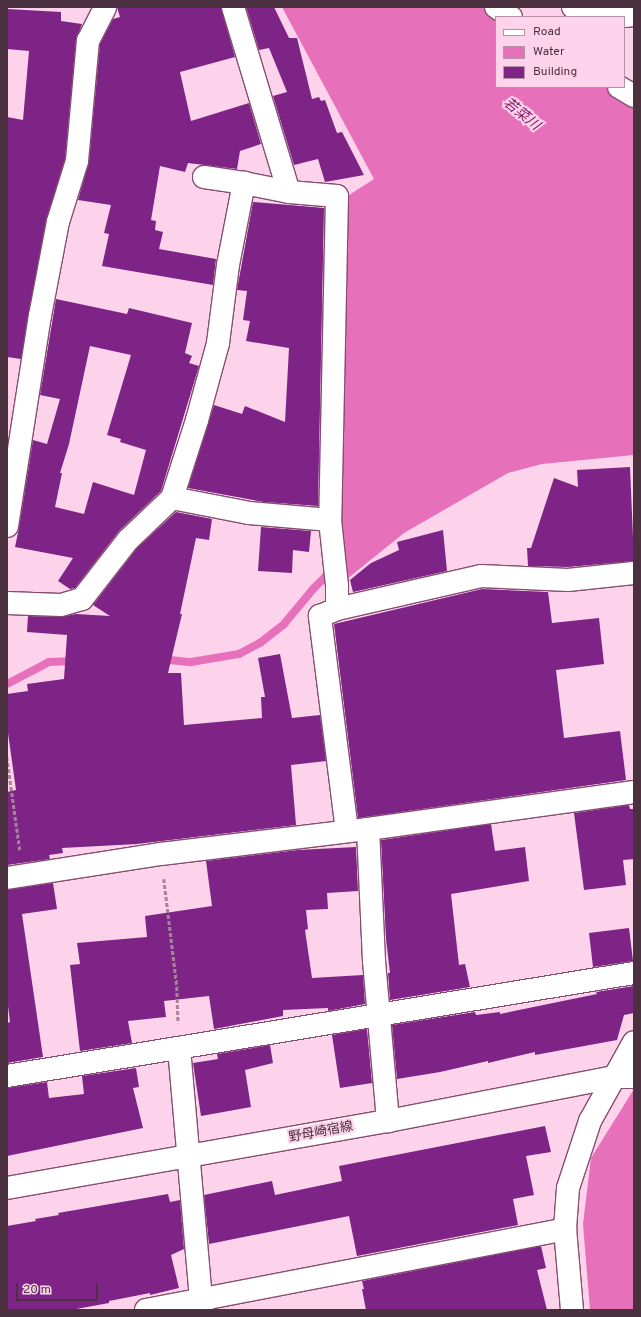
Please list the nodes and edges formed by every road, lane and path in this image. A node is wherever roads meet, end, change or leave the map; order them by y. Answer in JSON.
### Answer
{"nodes":[{"id":1,"x":105,"y":7,"type":"edge"},
{"id":2,"x":233,"y":7,"type":"edge"},
{"id":3,"x":496,"y":7,"type":"edge"},
{"id":4,"x":573,"y":7,"type":"edge"},
{"id":5,"x":634,"y":15,"type":"edge"},
{"id":6,"x":510,"y":16,"type":"edge"},
{"id":7,"x":621,"y":88,"type":"edge"},
{"id":8,"x":634,"y":96,"type":"edge"},
{"id":9,"x":204,"y":177,"type":"dead end"},
{"id":10,"x":244,"y":183,"type":"junction"},
{"id":11,"x":289,"y":192,"type":"junction"},
{"id":12,"x":172,"y":498,"type":"junction"},
{"id":13,"x":330,"y":520,"type":"junction"},
{"id":14,"x":7,"y":526,"type":"edge"},
{"id":15,"x":634,"y":573,"type":"edge"},
{"id":16,"x":7,"y":603,"type":"edge"},
{"id":17,"x":337,"y":609,"type":"junction"},
{"id":18,"x":7,"y":757,"type":"edge"},
{"id":19,"x":634,"y":792,"type":"edge"},
{"id":20,"x":358,"y":830,"type":"junction"},
{"id":21,"x":161,"y":854,"type":"junction"},
{"id":22,"x":15,"y":876,"type":"edge"},
{"id":23,"x":634,"y":973,"type":"edge"},
{"id":24,"x":378,"y":1015,"type":"junction"},
{"id":25,"x":634,"y":1042,"type":"edge"},
{"id":26,"x":179,"y":1048,"type":"junction"},
{"id":27,"x":7,"y":1076,"type":"edge"},
{"id":28,"x":624,"y":1077,"type":"edge"},
{"id":29,"x":388,"y":1121,"type":"junction"},
{"id":30,"x":188,"y":1157,"type":"junction"},
{"id":31,"x":7,"y":1188,"type":"edge"},
{"id":32,"x":565,"y":1229,"type":"junction"},
{"id":33,"x":201,"y":1304,"type":"edge"},
{"id":34,"x":146,"y":1310,"type":"edge"},
{"id":35,"x":572,"y":1310,"type":"edge"}],
"edges":[{"from":1,"to":14,"type":"street"},
{"from":2,"to":11,"type":"street"},
{"from":3,"to":6,"type":"street"},
{"from":4,"to":5,"type":"street"},
{"from":7,"to":8,"type":"street"},
{"from":9,"to":10,"type":"street"},
{"from":10,"to":11,"type":"street"},
{"from":10,"to":12,"type":"street"},
{"from":11,"to":13,"type":"street"},
{"from":12,"to":13,"type":"street"},
{"from":12,"to":16,"type":"street"},
{"from":13,"to":17,"type":"street"},
{"from":15,"to":17,"type":"street"},
{"from":17,"to":20,"type":"street"},
{"from":18,"to":22,"type":"path"},
{"from":19,"to":20,"type":"street"},
{"from":20,"to":21,"type":"street"},
{"from":20,"to":24,"type":"street"},
{"from":21,"to":22,"type":"street"},
{"from":21,"to":26,"type":"path"},
{"from":23,"to":24,"type":"street"},
{"from":24,"to":26,"type":"street"},
{"from":24,"to":29,"type":"street"},
{"from":25,"to":28,"type":"street"},
{"from":26,"to":27,"type":"street"},
{"from":26,"to":30,"type":"street"},
{"from":28,"to":29,"type":"street","name":"野母崎宿線"},
{"from":28,"to":32,"type":"street"},
{"from":29,"to":30,"type":"street","name":"野母崎宿線"},
{"from":30,"to":31,"type":"street","name":"野母崎宿線"},
{"from":30,"to":33,"type":"street"},
{"from":32,"to":33,"type":"street"},
{"from":32,"to":35,"type":"street"},
{"from":33,"to":34,"type":"street"}]}
